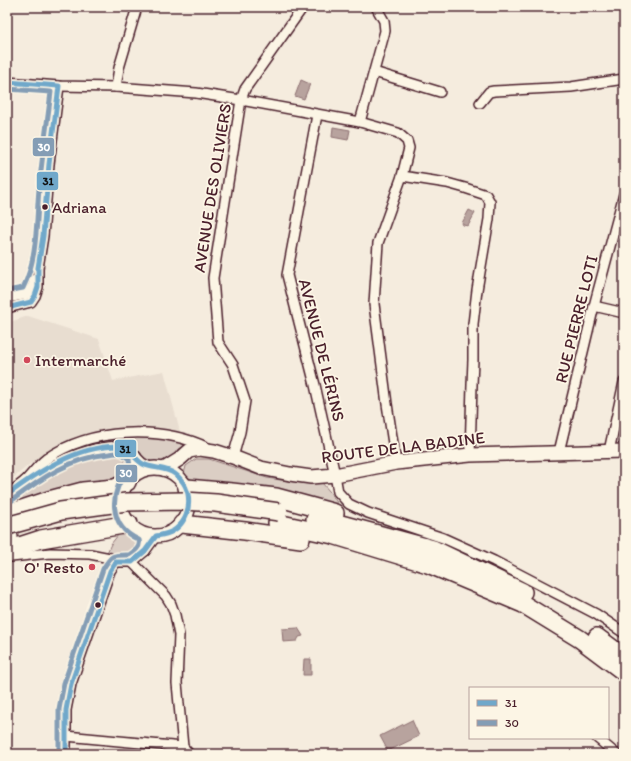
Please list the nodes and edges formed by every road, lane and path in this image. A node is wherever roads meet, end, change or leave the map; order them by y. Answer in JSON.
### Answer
{"nodes":[{"id":1,"x":137,"y":7,"type":"edge"},
{"id":2,"x":302,"y":7,"type":"edge"},
{"id":3,"x":376,"y":7,"type":"edge"},
{"id":4,"x":374,"y":72,"type":"junction"},
{"id":5,"x":624,"y":80,"type":"edge"},
{"id":6,"x":7,"y":82,"type":"edge"},
{"id":7,"x":59,"y":86,"type":"junction"},
{"id":8,"x":116,"y":87,"type":"junction"},
{"id":9,"x":440,"y":92,"type":"dead end"},
{"id":10,"x":241,"y":100,"type":"junction"},
{"id":11,"x":480,"y":103,"type":"dead end"},
{"id":12,"x":317,"y":114,"type":"junction"},
{"id":13,"x":360,"y":122,"type":"junction"},
{"id":14,"x":402,"y":176,"type":"junction"},
{"id":15,"x":624,"y":194,"type":"edge"},
{"id":16,"x":38,"y":268,"type":"junction"},
{"id":17,"x":7,"y":298,"type":"edge"},
{"id":18,"x":594,"y":306,"type":"junction"},
{"id":19,"x":7,"y":308,"type":"edge"},
{"id":20,"x":624,"y":314,"type":"edge"},
{"id":21,"x":624,"y":382,"type":"edge"},
{"id":22,"x":624,"y":450,"type":"edge"},
{"id":23,"x":214,"y":451,"type":"junction"},
{"id":24,"x":609,"y":451,"type":"junction"},
{"id":25,"x":559,"y":452,"type":"junction"},
{"id":26,"x":470,"y":455,"type":"junction"},
{"id":27,"x":136,"y":456,"type":"junction"},
{"id":28,"x":233,"y":457,"type":"junction"},
{"id":29,"x":180,"y":459,"type":"junction"},
{"id":30,"x":396,"y":463,"type":"junction"},
{"id":31,"x":158,"y":468,"type":"junction"},
{"id":32,"x":335,"y":475,"type":"junction"},
{"id":33,"x":132,"y":477,"type":"junction"},
{"id":34,"x":25,"y":481,"type":"junction"},
{"id":35,"x":182,"y":481,"type":"junction"},
{"id":36,"x":7,"y":495,"type":"edge"},
{"id":37,"x":7,"y":514,"type":"edge"},
{"id":38,"x":129,"y":524,"type":"junction"},
{"id":39,"x":182,"y":524,"type":"junction"},
{"id":40,"x":150,"y":535,"type":"junction"},
{"id":41,"x":7,"y":538,"type":"edge"},
{"id":42,"x":430,"y":557,"type":"junction"},
{"id":43,"x":7,"y":558,"type":"edge"},
{"id":44,"x":116,"y":562,"type":"junction"},
{"id":45,"x":132,"y":562,"type":"junction"},
{"id":46,"x":624,"y":633,"type":"edge"},
{"id":47,"x":624,"y":657,"type":"edge"},
{"id":48,"x":624,"y":672,"type":"edge"},
{"id":49,"x":66,"y":736,"type":"junction"},
{"id":50,"x":598,"y":739,"type":"edge"},
{"id":51,"x":186,"y":751,"type":"edge"},
{"id":52,"x":66,"y":754,"type":"edge"},
{"id":53,"x":616,"y":754,"type":"edge"}],
"edges":[{"from":1,"to":8,"type":"street"},
{"from":2,"to":10,"type":"street","name":"AVENUE DES OLIVIERS"},
{"from":3,"to":4,"type":"street"},
{"from":4,"to":9,"type":"street"},
{"from":4,"to":13,"type":"street"},
{"from":5,"to":11,"type":"street"},
{"from":6,"to":7,"type":"street"},
{"from":7,"to":8,"type":"street"},
{"from":7,"to":16,"type":"street"},
{"from":8,"to":10,"type":"street"},
{"from":10,"to":12,"type":"street"},
{"from":10,"to":28,"type":"street","name":"AVENUE DES OLIVIERS"},
{"from":12,"to":13,"type":"street"},
{"from":12,"to":32,"type":"street","name":"AVENUE DE LÉRINS"},
{"from":13,"to":14,"type":"street"},
{"from":14,"to":26,"type":"street"},
{"from":14,"to":30,"type":"street"},
{"from":15,"to":18,"type":"street","name":"RUE PIERRE LOTI"},
{"from":16,"to":17,"type":"street"},
{"from":16,"to":19,"type":"street"},
{"from":18,"to":20,"type":"street"},
{"from":18,"to":25,"type":"street","name":"RUE PIERRE LOTI"},
{"from":21,"to":24,"type":"street"},
{"from":22,"to":24,"type":"street","name":"ROUTE DE LA BADINE"},
{"from":23,"to":28,"type":"street","name":"ROUTE DE LA BADINE"},
{"from":23,"to":29,"type":"street","name":"ROUTE DE LA BADINE"},
{"from":23,"to":34,"type":"street","name":"ROUTE DE LA BADINE"},
{"from":24,"to":25,"type":"street","name":"ROUTE DE LA BADINE"},
{"from":25,"to":26,"type":"street","name":"ROUTE DE LA BADINE"},
{"from":26,"to":30,"type":"street","name":"ROUTE DE LA BADINE"},
{"from":27,"to":31,"type":"street","name":"ROUTE DE LA BADINE"},
{"from":27,"to":33,"type":"street"},
{"from":27,"to":34,"type":"street","name":"ROUTE DE LA BADINE"},
{"from":28,"to":32,"type":"street","name":"ROUTE DE LA BADINE"},
{"from":29,"to":31,"type":"street","name":"ROUTE DE LA BADINE"},
{"from":29,"to":35,"type":"street"},
{"from":30,"to":32,"type":"street","name":"ROUTE DE LA BADINE"},
{"from":31,"to":33,"type":"street"},
{"from":31,"to":35,"type":"street"},
{"from":32,"to":46,"type":"street","name":"AVENUE DE LÉRINS"},
{"from":33,"to":37,"type":"highway"},
{"from":33,"to":38,"type":"street"},
{"from":34,"to":36,"type":"street","name":"ROUTE DE LA BADINE"},
{"from":35,"to":39,"type":"street"},
{"from":35,"to":42,"type":"highway"},
{"from":38,"to":40,"type":"street"},
{"from":38,"to":41,"type":"highway"},
{"from":39,"to":40,"type":"street"},
{"from":39,"to":42,"type":"highway"},
{"from":40,"to":45,"type":"street"},
{"from":41,"to":42,"type":"highway"},
{"from":42,"to":47,"type":"highway"},
{"from":42,"to":48,"type":"highway"},
{"from":43,"to":44,"type":"street"},
{"from":44,"to":45,"type":"street"},
{"from":44,"to":49,"type":"street"},
{"from":45,"to":51,"type":"street"},
{"from":49,"to":51,"type":"street"},
{"from":49,"to":52,"type":"street"},
{"from":50,"to":53,"type":"street"}]}
